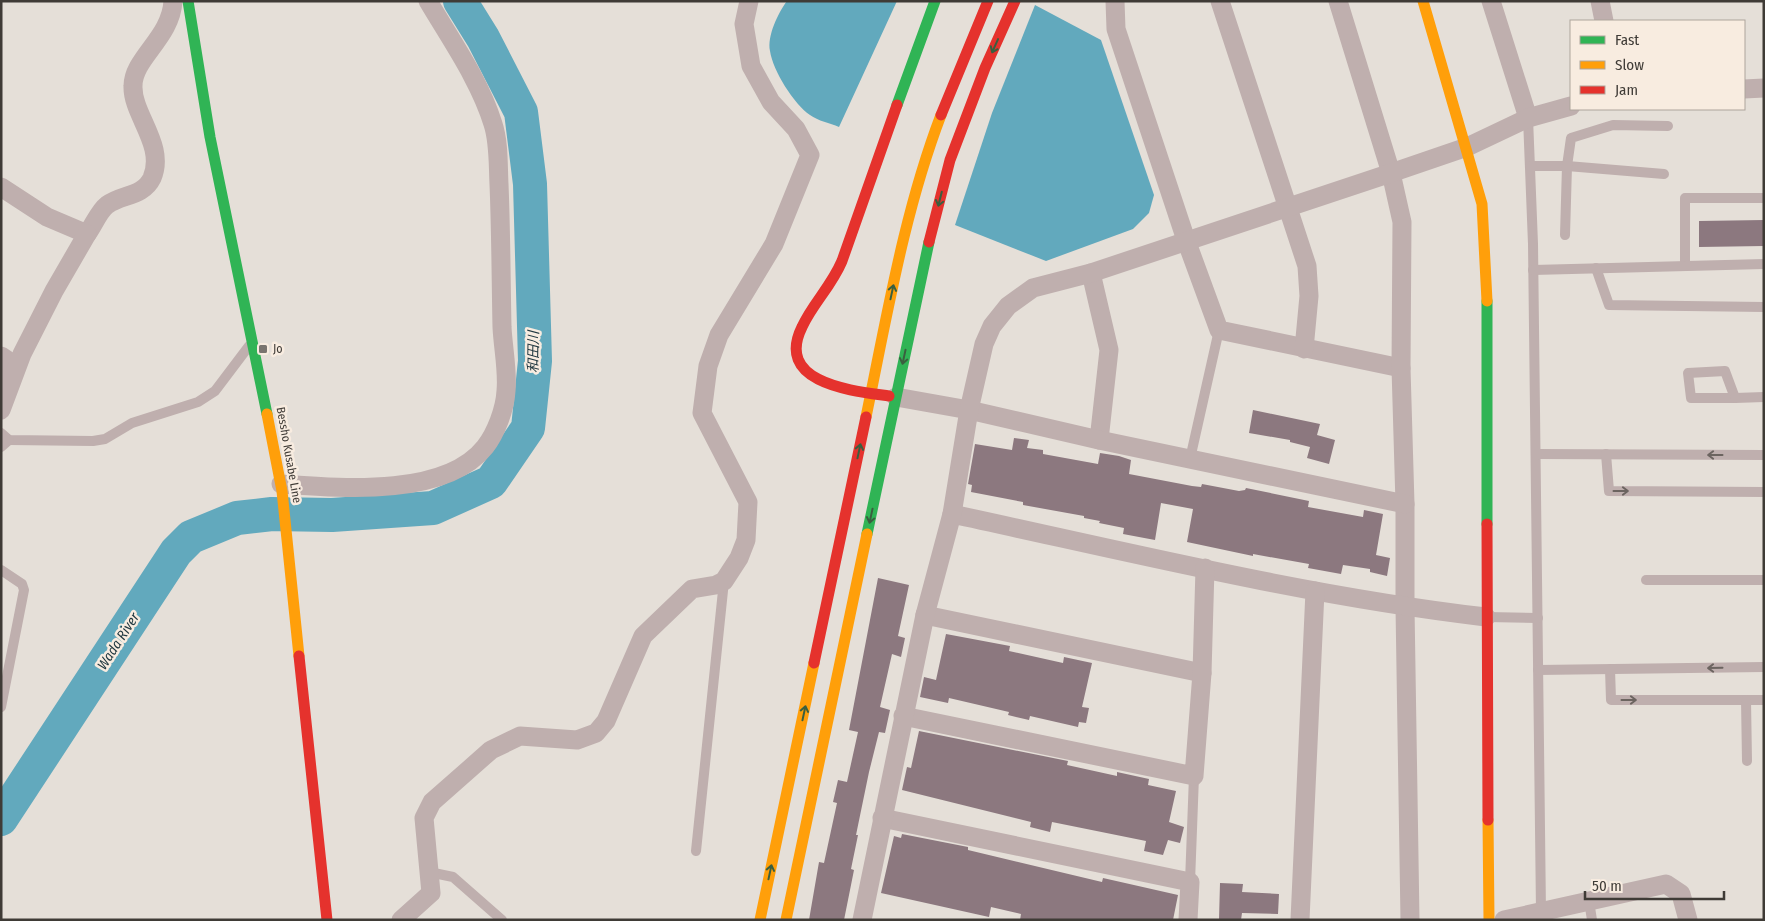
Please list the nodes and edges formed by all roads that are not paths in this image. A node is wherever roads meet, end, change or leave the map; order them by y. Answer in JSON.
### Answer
{"nodes":[{"id":1,"x":173,"y":1,"type":"edge"},
{"id":2,"x":188,"y":1,"type":"edge"},
{"id":3,"x":428,"y":1,"type":"edge"},
{"id":4,"x":749,"y":1,"type":"edge"},
{"id":5,"x":935,"y":1,"type":"edge"},
{"id":6,"x":988,"y":1,"type":"edge"},
{"id":7,"x":1015,"y":1,"type":"edge"},
{"id":8,"x":1115,"y":1,"type":"edge"},
{"id":9,"x":1220,"y":1,"type":"edge"},
{"id":10,"x":1338,"y":1,"type":"edge"},
{"id":11,"x":1423,"y":1,"type":"edge"},
{"id":12,"x":1491,"y":1,"type":"edge"},
{"id":13,"x":1600,"y":1,"type":"edge"},
{"id":14,"x":1604,"y":20,"type":"edge"},
{"id":15,"x":1764,"y":88,"type":"edge"},
{"id":16,"x":1745,"y":89,"type":"edge"},
{"id":17,"x":1570,"y":106,"type":"edge"},
{"id":18,"x":1528,"y":118,"type":"junction"},
{"id":19,"x":1668,"y":126,"type":"dead end"},
{"id":20,"x":1467,"y":147,"type":"junction"},
{"id":21,"x":1530,"y":166,"type":"junction"},
{"id":22,"x":1566,"y":166,"type":"junction"},
{"id":23,"x":1391,"y":173,"type":"junction"},
{"id":24,"x":1664,"y":174,"type":"dead end"},
{"id":25,"x":1,"y":187,"type":"edge"},
{"id":26,"x":1764,"y":198,"type":"edge"},
{"id":27,"x":1288,"y":207,"type":"junction"},
{"id":28,"x":87,"y":234,"type":"junction"},
{"id":29,"x":1565,"y":235,"type":"dead end"},
{"id":30,"x":1186,"y":240,"type":"junction"},
{"id":31,"x":1764,"y":264,"type":"edge"},
{"id":32,"x":1685,"y":266,"type":"junction"},
{"id":33,"x":1596,"y":268,"type":"junction"},
{"id":34,"x":1533,"y":270,"type":"junction"},
{"id":35,"x":1091,"y":273,"type":"junction"},
{"id":36,"x":1764,"y":308,"type":"edge"},
{"id":37,"x":1219,"y":330,"type":"junction"},
{"id":38,"x":253,"y":341,"type":"junction"},
{"id":39,"x":1304,"y":349,"type":"junction"},
{"id":40,"x":1,"y":356,"type":"edge"},
{"id":41,"x":1401,"y":368,"type":"junction"},
{"id":42,"x":8,"y":391,"type":"junction"},
{"id":43,"x":871,"y":393,"type":"junction"},
{"id":44,"x":896,"y":397,"type":"junction"},
{"id":45,"x":1764,"y":397,"type":"edge"},
{"id":46,"x":1736,"y":398,"type":"junction"},
{"id":47,"x":1,"y":410,"type":"edge"},
{"id":48,"x":969,"y":410,"type":"junction"},
{"id":49,"x":1,"y":433,"type":"edge"},
{"id":50,"x":10,"y":440,"type":"junction"},
{"id":51,"x":1099,"y":440,"type":"junction"},
{"id":52,"x":1,"y":447,"type":"edge"},
{"id":53,"x":1536,"y":454,"type":"junction"},
{"id":54,"x":1606,"y":454,"type":"junction"},
{"id":55,"x":1764,"y":455,"type":"edge"},
{"id":56,"x":1190,"y":459,"type":"junction"},
{"id":57,"x":281,"y":488,"type":"junction"},
{"id":58,"x":1764,"y":492,"type":"edge"},
{"id":59,"x":1405,"y":504,"type":"junction"},
{"id":60,"x":952,"y":514,"type":"junction"},
{"id":61,"x":1205,"y":568,"type":"junction"},
{"id":62,"x":1,"y":570,"type":"edge"},
{"id":63,"x":1646,"y":580,"type":"dead end"},
{"id":64,"x":1764,"y":580,"type":"edge"},
{"id":65,"x":724,"y":581,"type":"junction"},
{"id":66,"x":1315,"y":591,"type":"junction"},
{"id":67,"x":1405,"y":608,"type":"junction"},
{"id":68,"x":925,"y":615,"type":"junction"},
{"id":69,"x":1486,"y":617,"type":"junction"},
{"id":70,"x":1538,"y":618,"type":"junction"},
{"id":71,"x":1764,"y":667,"type":"edge"},
{"id":72,"x":1610,"y":669,"type":"junction"},
{"id":73,"x":1538,"y":670,"type":"junction"},
{"id":74,"x":1202,"y":673,"type":"junction"},
{"id":75,"x":1746,"y":700,"type":"junction"},
{"id":76,"x":1764,"y":700,"type":"edge"},
{"id":77,"x":1,"y":707,"type":"edge"},
{"id":78,"x":903,"y":716,"type":"junction"},
{"id":79,"x":1747,"y":761,"type":"dead end"},
{"id":80,"x":1194,"y":776,"type":"junction"},
{"id":81,"x":882,"y":818,"type":"junction"},
{"id":82,"x":696,"y":851,"type":"dead end"},
{"id":83,"x":429,"y":872,"type":"junction"},
{"id":84,"x":1190,"y":882,"type":"junction"},
{"id":85,"x":1589,"y":901,"type":"junction"},
{"id":86,"x":1541,"y":912,"type":"junction"},
{"id":87,"x":867,"y":919,"type":"edge"},
{"id":88,"x":327,"y":920,"type":"edge"},
{"id":89,"x":401,"y":920,"type":"edge"},
{"id":90,"x":502,"y":920,"type":"edge"},
{"id":91,"x":760,"y":920,"type":"edge"},
{"id":92,"x":786,"y":920,"type":"edge"},
{"id":93,"x":1188,"y":920,"type":"edge"},
{"id":94,"x":1300,"y":920,"type":"edge"},
{"id":95,"x":1410,"y":920,"type":"edge"},
{"id":96,"x":1489,"y":920,"type":"edge"},
{"id":97,"x":1504,"y":920,"type":"edge"},
{"id":98,"x":1592,"y":920,"type":"edge"},
{"id":99,"x":1688,"y":920,"type":"edge"}],
"edges":[{"from":1,"to":28,"type":"street"},
{"from":2,"to":38,"type":"street","name":"Bessho Kusabe Line"},
{"from":3,"to":57,"type":"street"},
{"from":4,"to":65,"type":"street"},
{"from":5,"to":43,"type":"street"},
{"from":43,"to":6,"type":"street","one_way":true},
{"from":7,"to":44,"type":"street","one_way":true},
{"from":8,"to":30,"type":"street"},
{"from":9,"to":27,"type":"street"},
{"from":10,"to":23,"type":"street"},
{"from":11,"to":20,"type":"street"},
{"from":12,"to":18,"type":"street"},
{"from":13,"to":14,"type":"street"},
{"from":15,"to":16,"type":"street"},
{"from":17,"to":18,"type":"street"},
{"from":18,"to":20,"type":"street"},
{"from":18,"to":21,"type":"lane"},
{"from":19,"to":22,"type":"lane"},
{"from":20,"to":23,"type":"street"},
{"from":20,"to":69,"type":"street"},
{"from":21,"to":22,"type":"lane"},
{"from":21,"to":34,"type":"lane"},
{"from":22,"to":24,"type":"lane"},
{"from":22,"to":29,"type":"lane"},
{"from":23,"to":27,"type":"street"},
{"from":23,"to":41,"type":"street"},
{"from":25,"to":28,"type":"street"},
{"from":26,"to":32,"type":"lane"},
{"from":27,"to":30,"type":"street"},
{"from":27,"to":39,"type":"street"},
{"from":28,"to":42,"type":"street"},
{"from":30,"to":35,"type":"street"},
{"from":30,"to":37,"type":"street"},
{"from":31,"to":32,"type":"lane"},
{"from":32,"to":33,"type":"lane"},
{"from":33,"to":34,"type":"lane"},
{"from":33,"to":36,"type":"lane"},
{"from":34,"to":53,"type":"lane"},
{"from":35,"to":48,"type":"street"},
{"from":35,"to":51,"type":"street"},
{"from":37,"to":39,"type":"street"},
{"from":37,"to":56,"type":"lane"},
{"from":38,"to":50,"type":"lane"},
{"from":38,"to":57,"type":"street","name":"Bessho Kusabe Line"},
{"from":39,"to":41,"type":"street"},
{"from":40,"to":42,"type":"street"},
{"from":41,"to":59,"type":"street"},
{"from":42,"to":47,"type":"street"},
{"from":43,"to":44,"type":"street"},
{"from":91,"to":43,"type":"street","one_way":true},
{"from":44,"to":48,"type":"street"},
{"from":44,"to":92,"type":"street","one_way":true},
{"from":45,"to":46,"type":"lane"},
{"from":46,"to":46,"type":"lane"},
{"from":48,"to":51,"type":"street"},
{"from":48,"to":60,"type":"street"},
{"from":49,"to":50,"type":"lane"},
{"from":50,"to":52,"type":"lane"},
{"from":51,"to":56,"type":"street"},
{"from":53,"to":54,"type":"lane"},
{"from":53,"to":70,"type":"lane"},
{"from":55,"to":54,"type":"lane","one_way":true},
{"from":54,"to":58,"type":"lane","one_way":true},
{"from":56,"to":59,"type":"street"},
{"from":57,"to":88,"type":"street","name":"Bessho Kusabe Line"},
{"from":59,"to":67,"type":"street"},
{"from":60,"to":61,"type":"street"},
{"from":60,"to":68,"type":"street"},
{"from":61,"to":66,"type":"street"},
{"from":61,"to":74,"type":"street"},
{"from":62,"to":77,"type":"lane"},
{"from":63,"to":64,"type":"lane"},
{"from":65,"to":82,"type":"lane"},
{"from":65,"to":83,"type":"street"},
{"from":66,"to":67,"type":"street"},
{"from":66,"to":94,"type":"street"},
{"from":67,"to":69,"type":"street"},
{"from":67,"to":95,"type":"street"},
{"from":68,"to":74,"type":"street"},
{"from":68,"to":78,"type":"street"},
{"from":69,"to":70,"type":"lane"},
{"from":69,"to":96,"type":"street"},
{"from":70,"to":73,"type":"lane"},
{"from":71,"to":72,"type":"lane","one_way":true},
{"from":72,"to":73,"type":"lane"},
{"from":72,"to":75,"type":"lane","one_way":true},
{"from":73,"to":86,"type":"lane"},
{"from":74,"to":80,"type":"street"},
{"from":75,"to":76,"type":"lane"},
{"from":75,"to":79,"type":"lane"},
{"from":78,"to":80,"type":"street"},
{"from":78,"to":81,"type":"street"},
{"from":80,"to":84,"type":"lane"},
{"from":81,"to":84,"type":"street"},
{"from":81,"to":87,"type":"street"},
{"from":83,"to":89,"type":"street"},
{"from":83,"to":90,"type":"lane"},
{"from":84,"to":93,"type":"street"},
{"from":85,"to":86,"type":"street"},
{"from":85,"to":98,"type":"lane"},
{"from":85,"to":99,"type":"street"},
{"from":86,"to":97,"type":"street"}]}
